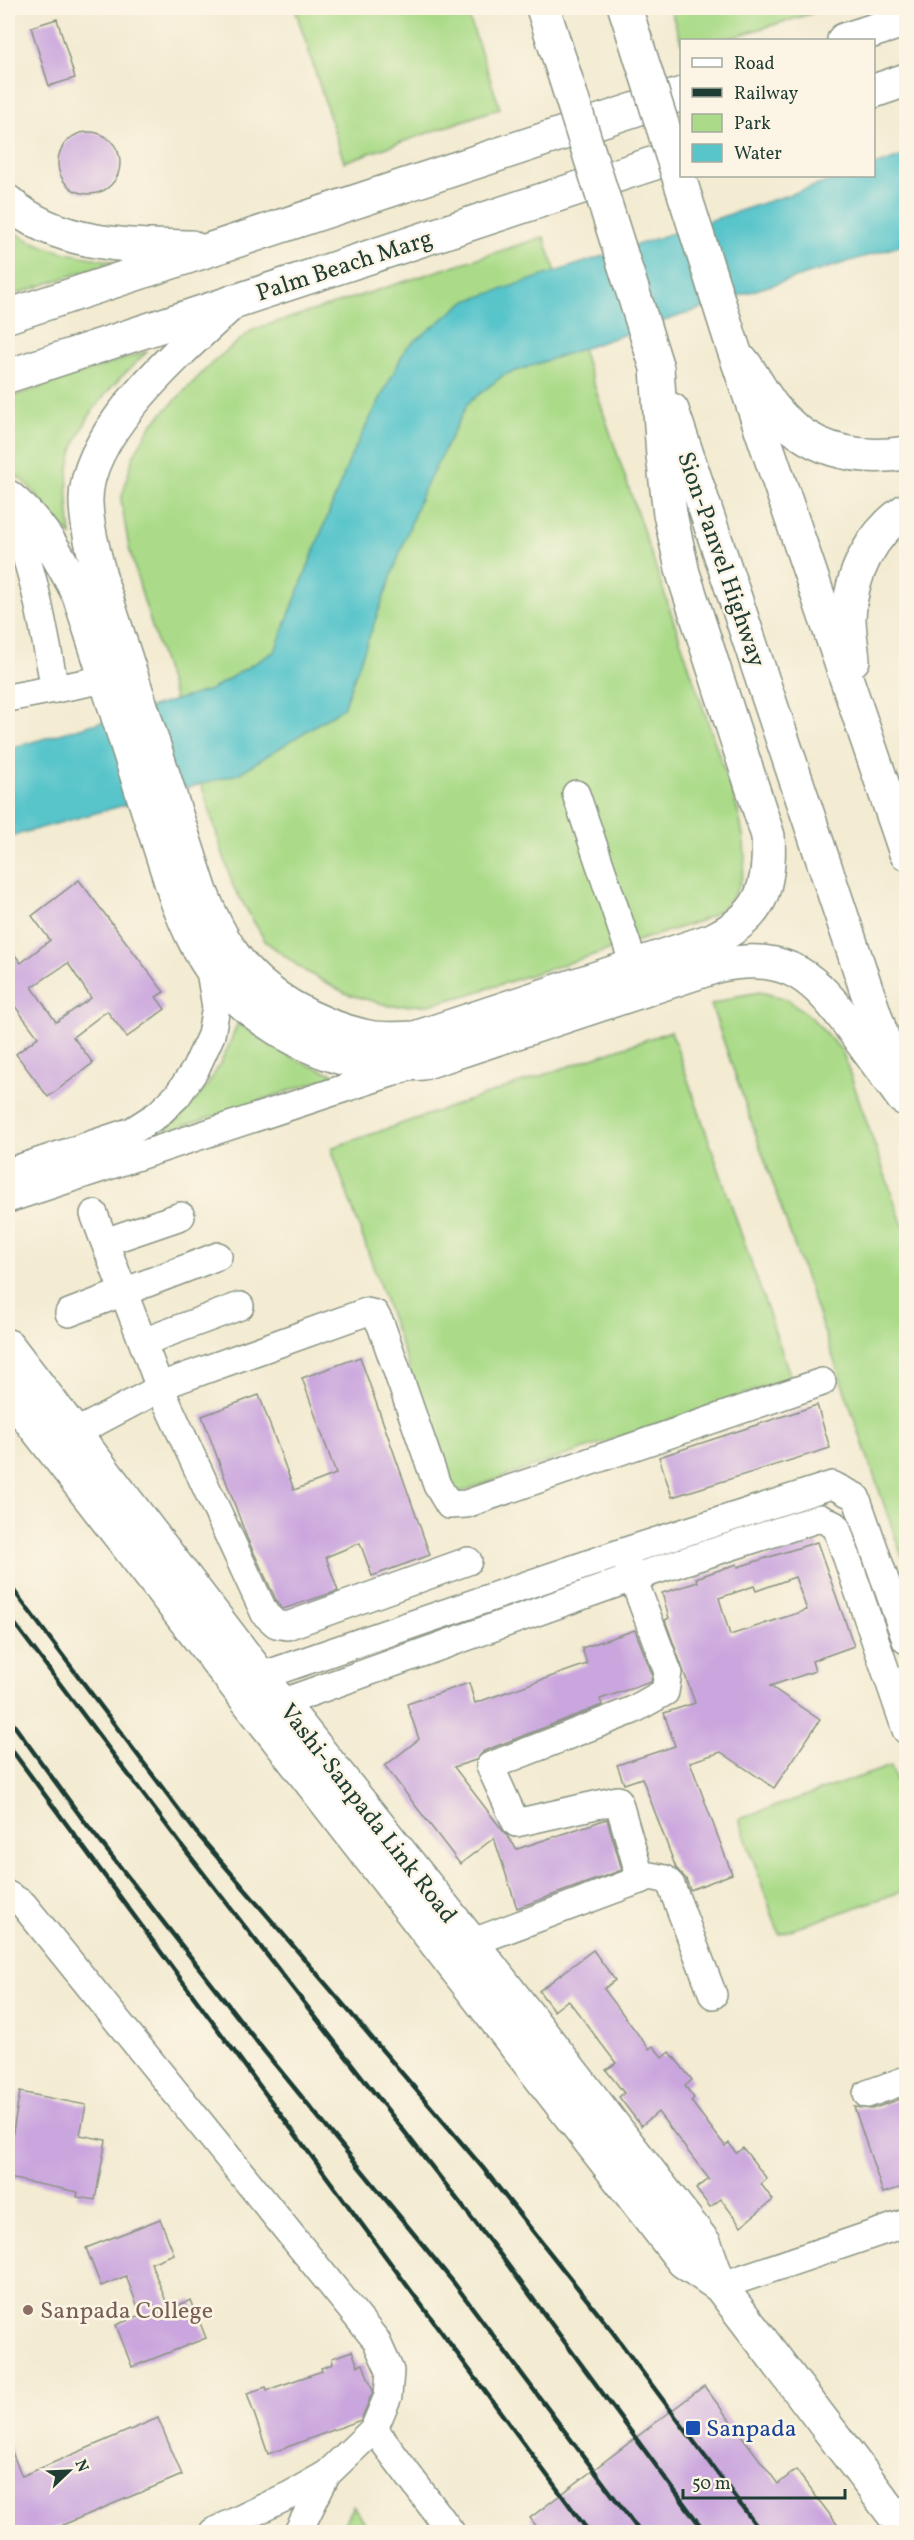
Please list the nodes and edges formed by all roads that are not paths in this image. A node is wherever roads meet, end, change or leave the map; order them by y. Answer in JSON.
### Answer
{"nodes":[{"id":1,"x":543,"y":8,"type":"edge"},
{"id":2,"x":626,"y":8,"type":"edge"},
{"id":3,"x":906,"y":20,"type":"edge"},
{"id":4,"x":847,"y":39,"type":"edge"},
{"id":5,"x":906,"y":80,"type":"edge"},
{"id":6,"x":875,"y":92,"type":"edge"},
{"id":7,"x":875,"y":93,"type":"edge"},
{"id":8,"x":680,"y":94,"type":"edge"},
{"id":9,"x":906,"y":94,"type":"edge"},
{"id":10,"x":680,"y":154,"type":"edge"},
{"id":11,"x":8,"y":202,"type":"edge"},
{"id":12,"x":217,"y":247,"type":"junction"},
{"id":13,"x":234,"y":302,"type":"junction"},
{"id":14,"x":10,"y":315,"type":"edge"},
{"id":15,"x":732,"y":344,"type":"junction"},
{"id":16,"x":657,"y":368,"type":"junction"},
{"id":17,"x":19,"y":373,"type":"edge"},
{"id":18,"x":906,"y":453,"type":"edge"},
{"id":19,"x":8,"y":497,"type":"edge"},
{"id":20,"x":906,"y":510,"type":"edge"},
{"id":21,"x":22,"y":521,"type":"edge"},
{"id":22,"x":55,"y":689,"type":"junction"},
{"id":23,"x":119,"y":692,"type":"junction"},
{"id":24,"x":8,"y":698,"type":"edge"},
{"id":25,"x":857,"y":708,"type":"junction"},
{"id":26,"x":576,"y":794,"type":"dead end"},
{"id":27,"x":906,"y":853,"type":"edge"},
{"id":28,"x":189,"y":896,"type":"junction"},
{"id":29,"x":209,"y":965,"type":"junction"},
{"id":30,"x":634,"y":965,"type":"junction"},
{"id":31,"x":419,"y":1050,"type":"junction"},
{"id":32,"x":905,"y":1103,"type":"edge"},
{"id":33,"x":8,"y":1172,"type":"edge"},
{"id":34,"x":8,"y":1199,"type":"edge"},
{"id":35,"x":94,"y":1214,"type":"dead end"},
{"id":36,"x":181,"y":1216,"type":"dead end"},
{"id":37,"x":105,"y":1242,"type":"junction"},
{"id":38,"x":218,"y":1256,"type":"dead end"},
{"id":39,"x":124,"y":1291,"type":"junction"},
{"id":40,"x":240,"y":1306,"type":"dead end"},
{"id":41,"x":69,"y":1313,"type":"dead end"},
{"id":42,"x":143,"y":1342,"type":"junction"},
{"id":43,"x":8,"y":1346,"type":"edge"},
{"id":44,"x":822,"y":1382,"type":"dead end"},
{"id":45,"x":160,"y":1388,"type":"junction"},
{"id":46,"x":8,"y":1392,"type":"edge"},
{"id":47,"x":75,"y":1433,"type":"junction"},
{"id":48,"x":623,"y":1552,"type":"junction"},
{"id":49,"x":468,"y":1561,"type":"dead end"},
{"id":50,"x":632,"y":1578,"type":"junction"},
{"id":51,"x":906,"y":1641,"type":"edge"},
{"id":52,"x":248,"y":1680,"type":"junction"},
{"id":53,"x":269,"y":1708,"type":"junction"},
{"id":54,"x":906,"y":1730,"type":"edge"},
{"id":55,"x":641,"y":1880,"type":"junction"},
{"id":56,"x":8,"y":1895,"type":"edge"},
{"id":57,"x":457,"y":1948,"type":"junction"},
{"id":58,"x":713,"y":1995,"type":"dead end"},
{"id":59,"x":906,"y":2080,"type":"edge"},
{"id":60,"x":867,"y":2094,"type":"dead end"},
{"id":61,"x":906,"y":2223,"type":"edge"},
{"id":62,"x":720,"y":2286,"type":"junction"},
{"id":63,"x":374,"y":2429,"type":"junction"},
{"id":64,"x":327,"y":2474,"type":"junction"},
{"id":65,"x":906,"y":2531,"type":"edge"},
{"id":66,"x":213,"y":2532,"type":"edge"},
{"id":67,"x":298,"y":2532,"type":"edge"},
{"id":68,"x":451,"y":2532,"type":"edge"}],
"edges":[{"from":1,"to":16,"type":"main road","name":"Sion-Panvel Highway","bridge":true},
{"from":2,"to":15,"type":"main road","bridge":true},
{"from":3,"to":4,"type":"main road"},
{"from":5,"to":6,"type":"main road"},
{"from":7,"to":9,"type":"main road"},
{"from":8,"to":12,"type":"main road"},
{"from":10,"to":13,"type":"main road","name":"Palm Beach Marg"},
{"from":11,"to":12,"type":"main road"},
{"from":12,"to":14,"type":"main road"},
{"from":13,"to":17,"type":"main road","name":"Palm Beach Marg"},
{"from":13,"to":23,"type":"main road"},
{"from":15,"to":18,"type":"main road"},
{"from":15,"to":25,"type":"main road"},
{"from":16,"to":30,"type":"main road"},
{"from":16,"to":32,"type":"main road","name":"Sion-Panvel Highway"},
{"from":19,"to":21,"type":"main road"},
{"from":20,"to":25,"type":"main road"},
{"from":21,"to":22,"type":"street"},
{"from":21,"to":23,"type":"main road"},
{"from":22,"to":23,"type":"street"},
{"from":22,"to":24,"type":"street"},
{"from":23,"to":28,"type":"main road"},
{"from":25,"to":27,"type":"main road"},
{"from":26,"to":30,"type":"street"},
{"from":28,"to":29,"type":"main road"},
{"from":28,"to":31,"type":"main road"},
{"from":29,"to":31,"type":"main road"},
{"from":29,"to":33,"type":"street"},
{"from":30,"to":31,"type":"main road"},
{"from":31,"to":32,"type":"main road"},
{"from":31,"to":34,"type":"street"},
{"from":35,"to":37,"type":"street"},
{"from":36,"to":37,"type":"street"},
{"from":37,"to":39,"type":"street"},
{"from":38,"to":39,"type":"street"},
{"from":39,"to":41,"type":"street"},
{"from":39,"to":42,"type":"street"},
{"from":40,"to":42,"type":"street"},
{"from":42,"to":45,"type":"street"},
{"from":43,"to":47,"type":"main road","name":"Vashi-Sanpada Link Road"},
{"from":44,"to":45,"type":"street"},
{"from":45,"to":47,"type":"street"},
{"from":45,"to":49,"type":"street"},
{"from":46,"to":52,"type":"main road","name":"Vashi-Sanpada Link Road"},
{"from":47,"to":52,"type":"main road","name":"Vashi-Sanpada Link Road"},
{"from":48,"to":50,"type":"street"},
{"from":48,"to":51,"type":"street"},
{"from":48,"to":52,"type":"street"},
{"from":50,"to":53,"type":"street"},
{"from":50,"to":54,"type":"street"},
{"from":50,"to":55,"type":"street"},
{"from":52,"to":53,"type":"main road","name":"Vashi-Sanpada Link Road"},
{"from":53,"to":57,"type":"main road","name":"Vashi-Sanpada Link Road"},
{"from":55,"to":57,"type":"street"},
{"from":55,"to":58,"type":"street"},
{"from":56,"to":63,"type":"street"},
{"from":57,"to":62,"type":"main road","name":"Vashi-Sanpada Link Road"},
{"from":59,"to":60,"type":"street"},
{"from":61,"to":62,"type":"street"},
{"from":62,"to":65,"type":"main road","name":"Vashi-Sanpada Link Road"},
{"from":63,"to":64,"type":"street"},
{"from":63,"to":68,"type":"street"},
{"from":64,"to":66,"type":"street"},
{"from":64,"to":67,"type":"street"}]}
